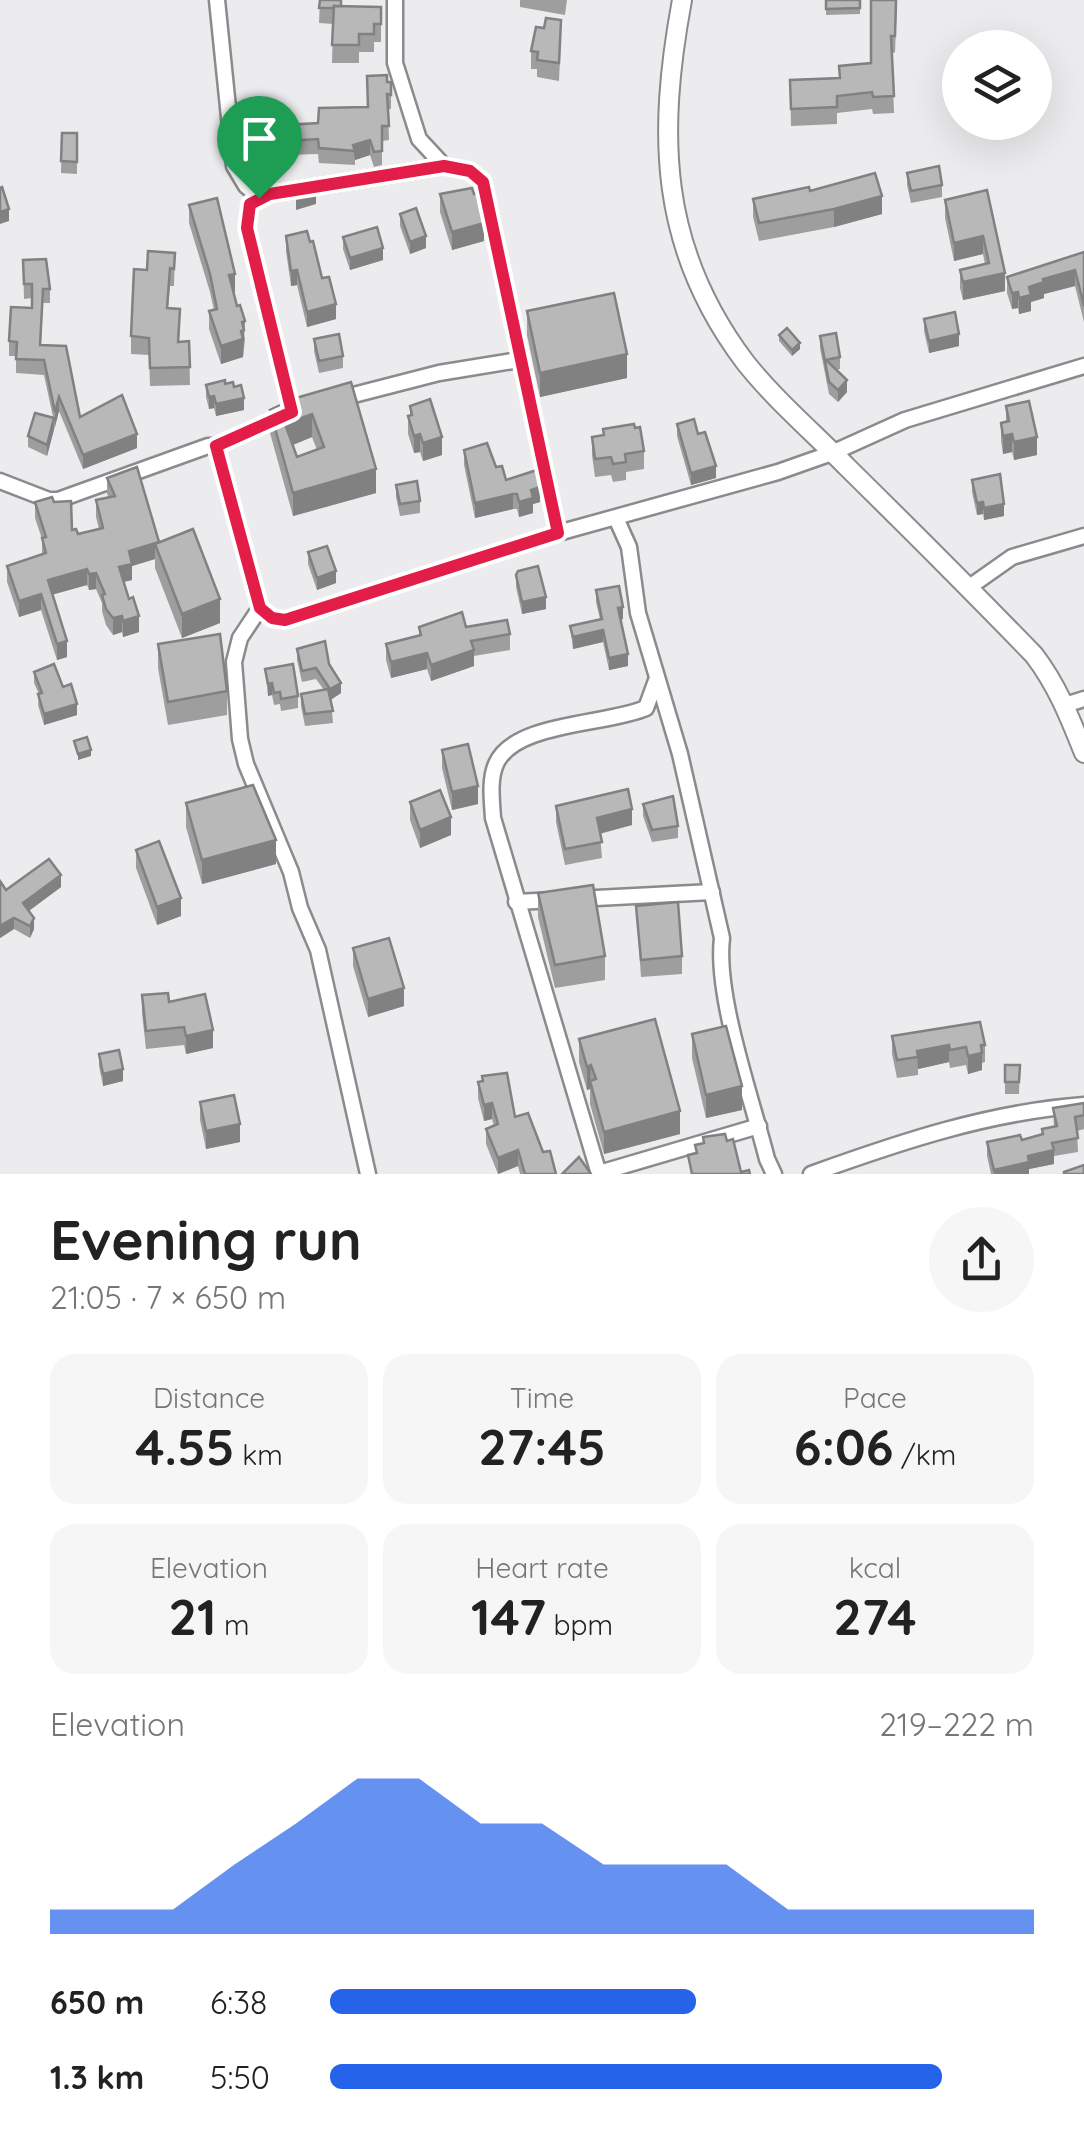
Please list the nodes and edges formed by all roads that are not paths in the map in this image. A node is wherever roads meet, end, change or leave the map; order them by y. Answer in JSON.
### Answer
{"nodes":[{"id":1,"x":218,"y":0,"type":"edge"},
{"id":2,"x":395,"y":0,"type":"edge"},
{"id":3,"x":682,"y":0,"type":"edge"},
{"id":4,"x":444,"y":166,"type":"junction"},
{"id":5,"x":259,"y":198,"type":"junction"},
{"id":6,"x":519,"y":360,"type":"junction"},
{"id":7,"x":1084,"y":366,"type":"edge"},
{"id":8,"x":329,"y":402,"type":"edge"},
{"id":9,"x":310,"y":407,"type":"edge"},
{"id":10,"x":292,"y":412,"type":"junction"},
{"id":11,"x":216,"y":446,"type":"junction"},
{"id":12,"x":832,"y":453,"type":"junction"},
{"id":13,"x":0,"y":480,"type":"edge"},
{"id":14,"x":616,"y":518,"type":"junction"},
{"id":15,"x":558,"y":533,"type":"junction"},
{"id":16,"x":1084,"y":536,"type":"edge"},
{"id":17,"x":968,"y":588,"type":"junction"},
{"id":18,"x":260,"y":608,"type":"junction"},
{"id":19,"x":658,"y":678,"type":"junction"},
{"id":20,"x":1084,"y":699,"type":"edge"},
{"id":21,"x":1065,"y":706,"type":"junction"},
{"id":22,"x":1084,"y":754,"type":"edge"},
{"id":23,"x":712,"y":892,"type":"junction"},
{"id":24,"x":516,"y":902,"type":"junction"},
{"id":25,"x":1084,"y":1105,"type":"edge"},
{"id":26,"x":758,"y":1126,"type":"junction"},
{"id":27,"x":368,"y":1174,"type":"edge"},
{"id":28,"x":599,"y":1174,"type":"edge"},
{"id":29,"x":774,"y":1174,"type":"edge"},
{"id":30,"x":811,"y":1174,"type":"edge"}],
"edges":[{"from":1,"to":5,"type":"street"},
{"from":2,"to":4,"type":"street"},
{"from":3,"to":12,"type":"street"},
{"from":4,"to":5,"type":"street"},
{"from":4,"to":6,"type":"street"},
{"from":5,"to":10,"type":"street"},
{"from":6,"to":8,"type":"street"},
{"from":6,"to":15,"type":"street"},
{"from":7,"to":12,"type":"street"},
{"from":9,"to":10,"type":"street"},
{"from":10,"to":11,"type":"street"},
{"from":11,"to":13,"type":"street"},
{"from":11,"to":18,"type":"street"},
{"from":12,"to":14,"type":"street"},
{"from":12,"to":17,"type":"street"},
{"from":14,"to":15,"type":"street"},
{"from":14,"to":19,"type":"street"},
{"from":15,"to":18,"type":"street"},
{"from":16,"to":17,"type":"street"},
{"from":17,"to":21,"type":"street"},
{"from":18,"to":27,"type":"street"},
{"from":19,"to":23,"type":"street"},
{"from":19,"to":24,"type":"street"},
{"from":20,"to":21,"type":"street"},
{"from":21,"to":22,"type":"street"},
{"from":23,"to":24,"type":"street"},
{"from":23,"to":26,"type":"street"},
{"from":24,"to":28,"type":"street"},
{"from":25,"to":30,"type":"street"},
{"from":26,"to":28,"type":"street"},
{"from":26,"to":29,"type":"street"}]}
